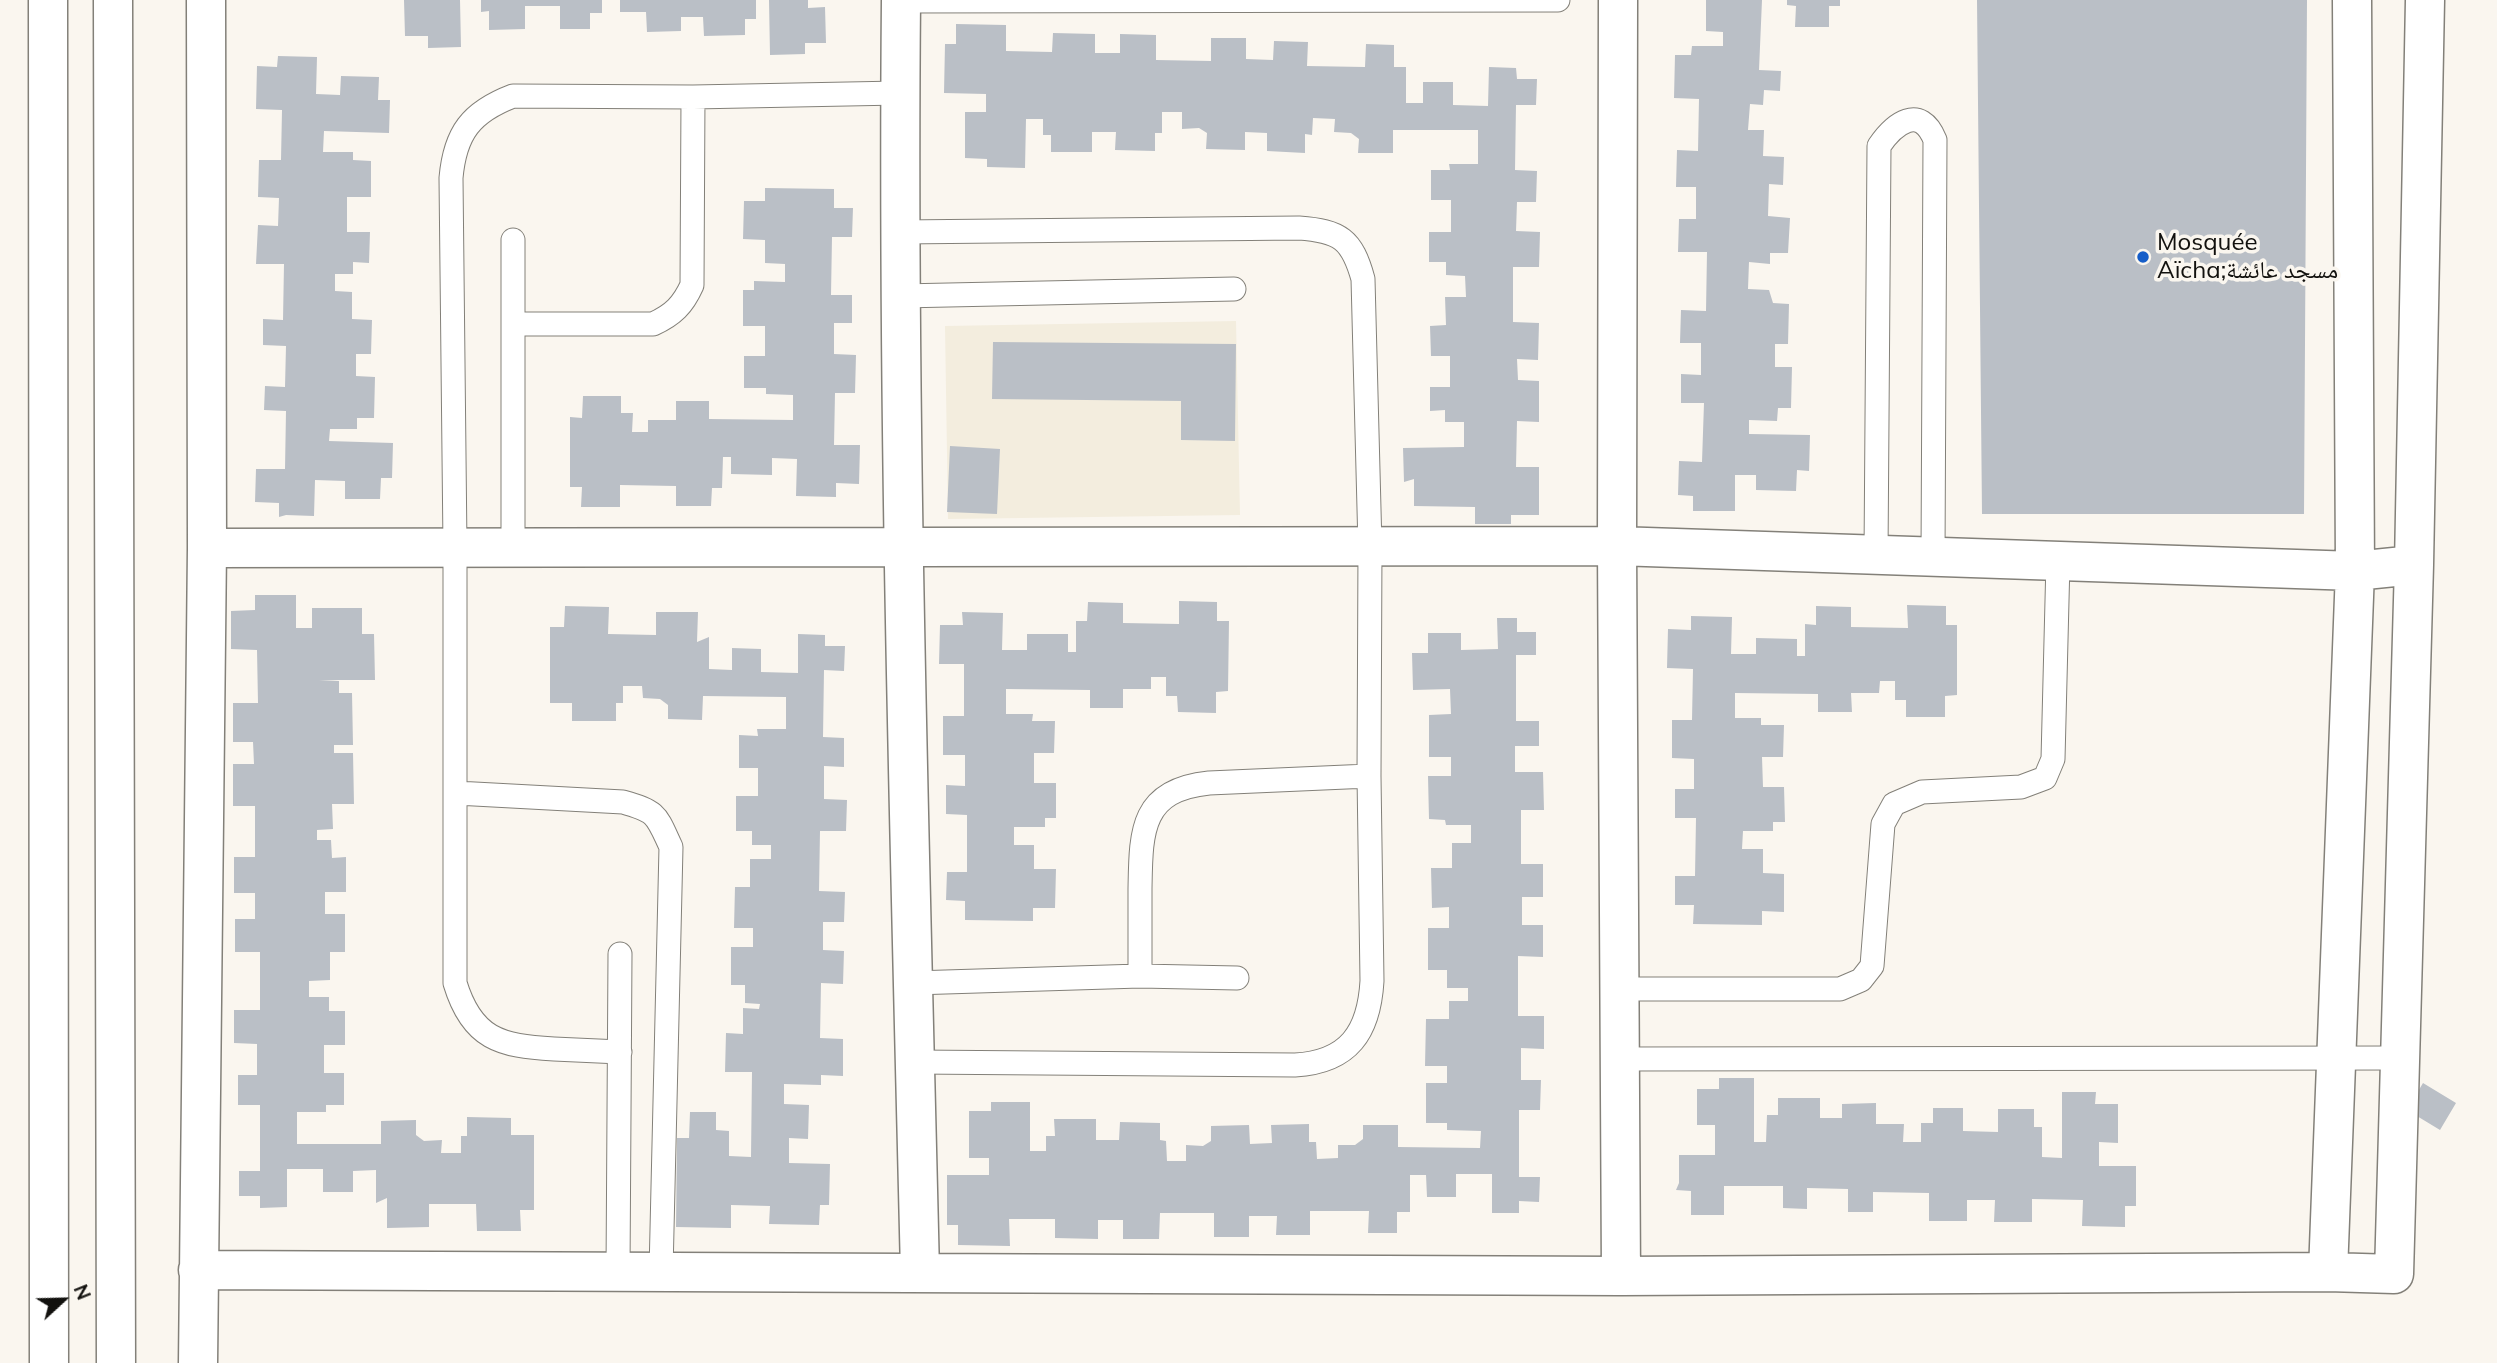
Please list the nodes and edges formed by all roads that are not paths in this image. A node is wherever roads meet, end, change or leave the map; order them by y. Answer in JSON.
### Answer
{"nodes":[{"id":1,"x":48,"y":0,"type":"edge"},
{"id":2,"x":113,"y":0,"type":"edge"},
{"id":3,"x":206,"y":0,"type":"edge"},
{"id":4,"x":1558,"y":0,"type":"edge"},
{"id":5,"x":1618,"y":0,"type":"edge"},
{"id":6,"x":2352,"y":0,"type":"edge"},
{"id":7,"x":2425,"y":0,"type":"edge"},
{"id":8,"x":901,"y":1,"type":"edge"},
{"id":9,"x":899,"y":93,"type":"junction"},
{"id":10,"x":694,"y":97,"type":"junction"},
{"id":11,"x":900,"y":232,"type":"junction"},
{"id":12,"x":513,"y":240,"type":"dead end"},
{"id":13,"x":1234,"y":289,"type":"dead end"},
{"id":14,"x":901,"y":296,"type":"junction"},
{"id":15,"x":513,"y":324,"type":"junction"},
{"id":16,"x":1617,"y":546,"type":"junction"},
{"id":17,"x":455,"y":547,"type":"junction"},
{"id":18,"x":905,"y":547,"type":"junction"},
{"id":19,"x":1370,"y":547,"type":"junction"},
{"id":20,"x":207,"y":548,"type":"junction"},
{"id":21,"x":513,"y":549,"type":"junction"},
{"id":22,"x":1876,"y":555,"type":"junction"},
{"id":23,"x":1933,"y":557,"type":"junction"},
{"id":24,"x":2058,"y":561,"type":"junction"},
{"id":25,"x":2414,"y":565,"type":"junction"},
{"id":26,"x":2355,"y":571,"type":"junction"},
{"id":27,"x":1369,"y":776,"type":"junction"},
{"id":28,"x":456,"y":793,"type":"junction"},
{"id":29,"x":620,"y":954,"type":"dead end"},
{"id":30,"x":1140,"y":976,"type":"junction"},
{"id":31,"x":1237,"y":978,"type":"dead end"},
{"id":32,"x":913,"y":983,"type":"junction"},
{"id":33,"x":1620,"y":989,"type":"junction"},
{"id":34,"x":620,"y":1052,"type":"junction"},
{"id":35,"x":2337,"y":1058,"type":"junction"},
{"id":36,"x":2401,"y":1058,"type":"junction"},
{"id":37,"x":1620,"y":1059,"type":"junction"},
{"id":38,"x":915,"y":1062,"type":"junction"},
{"id":39,"x":198,"y":1270,"type":"junction"},
{"id":40,"x":618,"y":1272,"type":"junction"},
{"id":41,"x":661,"y":1272,"type":"junction"},
{"id":42,"x":2328,"y":1272,"type":"junction"},
{"id":43,"x":920,"y":1273,"type":"junction"},
{"id":44,"x":1622,"y":1276,"type":"junction"},
{"id":45,"x":49,"y":1363,"type":"edge"},
{"id":46,"x":116,"y":1363,"type":"edge"},
{"id":47,"x":198,"y":1363,"type":"edge"}],
"edges":[{"from":1,"to":45,"type":"street"},
{"from":2,"to":46,"type":"street"},
{"from":3,"to":20,"type":"street"},
{"from":4,"to":8,"type":"lane"},
{"from":5,"to":16,"type":"street"},
{"from":6,"to":26,"type":"street"},
{"from":7,"to":25,"type":"street"},
{"from":8,"to":9,"type":"street"},
{"from":9,"to":10,"type":"lane"},
{"from":9,"to":11,"type":"street"},
{"from":10,"to":15,"type":"lane"},
{"from":10,"to":17,"type":"lane"},
{"from":11,"to":14,"type":"street"},
{"from":11,"to":19,"type":"lane"},
{"from":12,"to":15,"type":"lane"},
{"from":13,"to":14,"type":"lane"},
{"from":14,"to":18,"type":"street"},
{"from":15,"to":21,"type":"lane"},
{"from":16,"to":19,"type":"street"},
{"from":16,"to":22,"type":"street"},
{"from":16,"to":33,"type":"street"},
{"from":17,"to":20,"type":"street"},
{"from":17,"to":21,"type":"street"},
{"from":17,"to":28,"type":"lane"},
{"from":18,"to":19,"type":"street"},
{"from":18,"to":21,"type":"street"},
{"from":18,"to":32,"type":"street"},
{"from":19,"to":27,"type":"lane"},
{"from":20,"to":39,"type":"street"},
{"from":22,"to":23,"type":"street"},
{"from":22,"to":23,"type":"lane"},
{"from":23,"to":24,"type":"street"},
{"from":24,"to":26,"type":"street"},
{"from":24,"to":33,"type":"lane"},
{"from":25,"to":26,"type":"street"},
{"from":25,"to":36,"type":"street"},
{"from":26,"to":35,"type":"street"},
{"from":27,"to":30,"type":"lane"},
{"from":27,"to":38,"type":"lane"},
{"from":28,"to":34,"type":"lane"},
{"from":28,"to":41,"type":"lane"},
{"from":29,"to":34,"type":"lane"},
{"from":30,"to":31,"type":"lane"},
{"from":30,"to":32,"type":"lane"},
{"from":32,"to":38,"type":"street"},
{"from":33,"to":37,"type":"street"},
{"from":34,"to":40,"type":"lane"},
{"from":35,"to":36,"type":"lane"},
{"from":35,"to":37,"type":"lane"},
{"from":35,"to":42,"type":"street"},
{"from":36,"to":42,"type":"street"},
{"from":37,"to":44,"type":"street"},
{"from":38,"to":43,"type":"street"},
{"from":39,"to":40,"type":"street"},
{"from":39,"to":47,"type":"street"},
{"from":40,"to":41,"type":"street"},
{"from":41,"to":43,"type":"street"},
{"from":42,"to":44,"type":"street"},
{"from":43,"to":44,"type":"street"}]}
